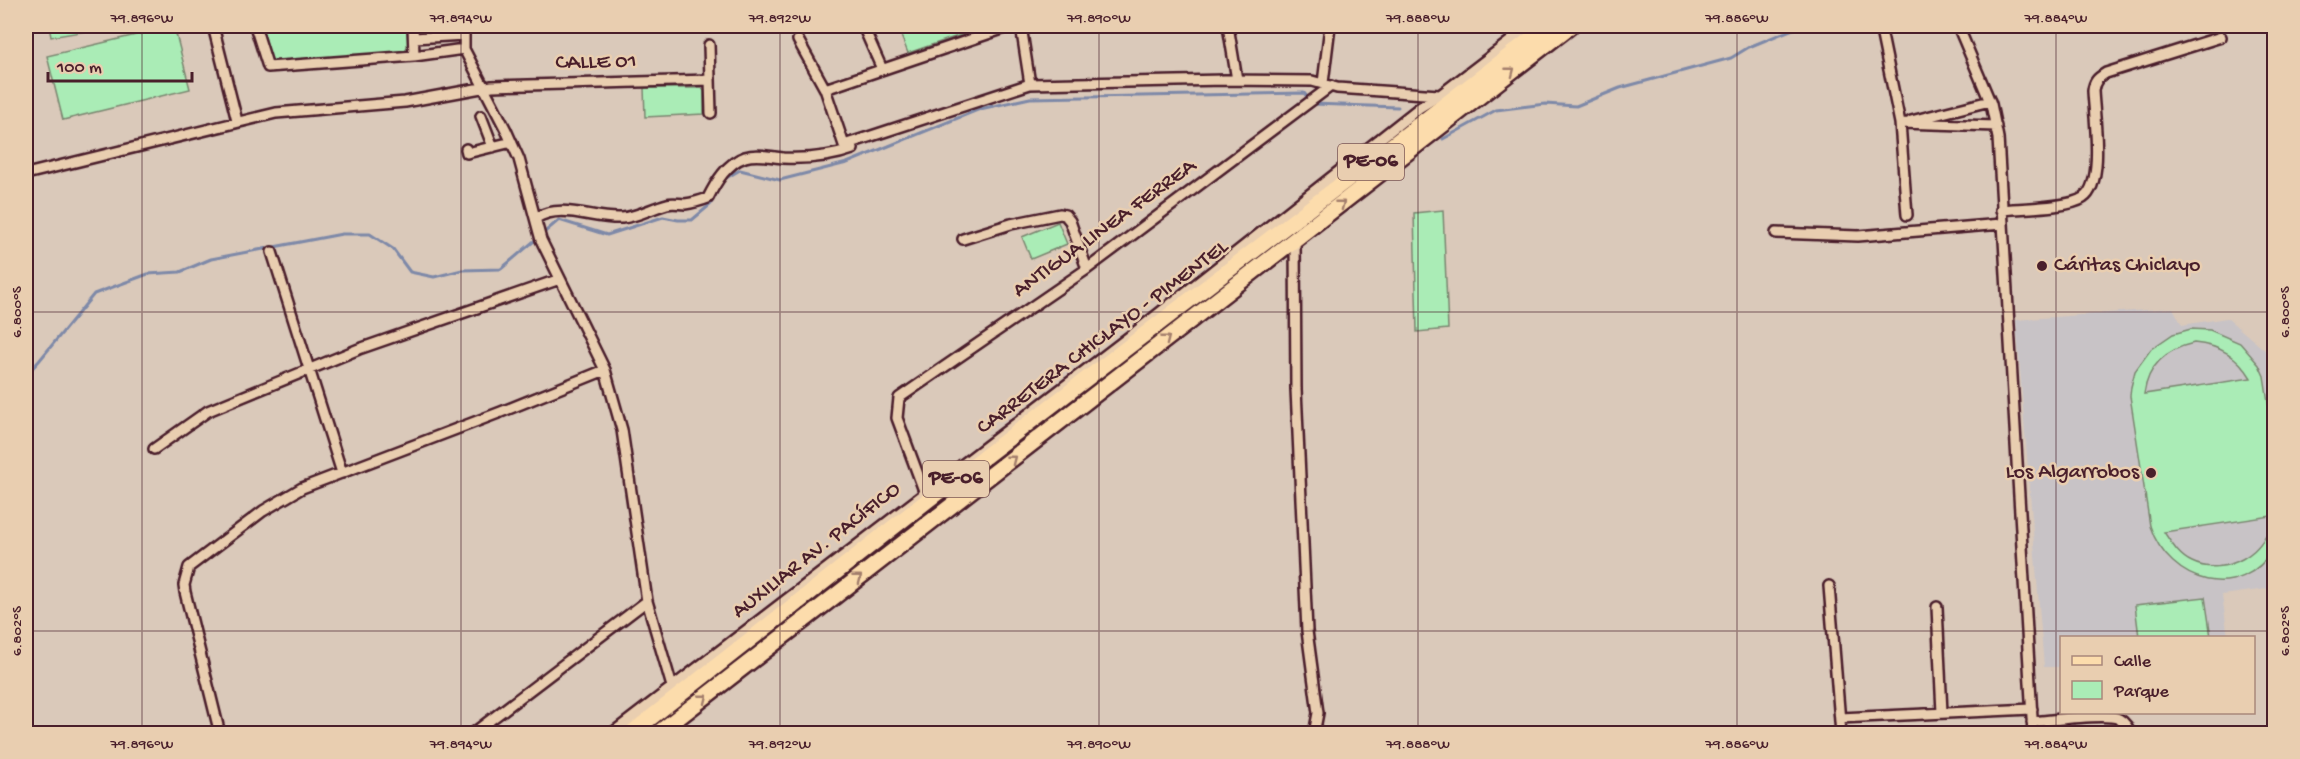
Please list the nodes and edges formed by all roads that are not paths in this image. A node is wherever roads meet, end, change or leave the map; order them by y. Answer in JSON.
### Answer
{"nodes":[{"id":1,"x":213,"y":26,"type":"edge"},
{"id":2,"x":255,"y":26,"type":"edge"},
{"id":3,"x":413,"y":26,"type":"edge"},
{"id":4,"x":863,"y":26,"type":"edge"},
{"id":5,"x":1011,"y":26,"type":"edge"},
{"id":6,"x":1021,"y":26,"type":"edge"},
{"id":7,"x":1228,"y":26,"type":"edge"},
{"id":8,"x":1330,"y":26,"type":"edge"},
{"id":9,"x":1530,"y":26,"type":"edge"},
{"id":10,"x":1548,"y":26,"type":"edge"},
{"id":11,"x":1570,"y":26,"type":"edge"},
{"id":12,"x":1880,"y":26,"type":"edge"},
{"id":13,"x":1958,"y":26,"type":"edge"},
{"id":14,"x":464,"y":30,"type":"edge"},
{"id":15,"x":2221,"y":37,"type":"dead end"},
{"id":16,"x":414,"y":38,"type":"junction"},
{"id":17,"x":798,"y":40,"type":"dead end"},
{"id":18,"x":709,"y":45,"type":"dead end"},
{"id":19,"x":464,"y":49,"type":"junction"},
{"id":20,"x":414,"y":56,"type":"junction"},
{"id":21,"x":882,"y":69,"type":"junction"},
{"id":22,"x":710,"y":80,"type":"junction"},
{"id":23,"x":1237,"y":80,"type":"junction"},
{"id":24,"x":1030,"y":84,"type":"junction"},
{"id":25,"x":1327,"y":85,"type":"junction"},
{"id":26,"x":482,"y":87,"type":"junction"},
{"id":27,"x":825,"y":89,"type":"junction"},
{"id":28,"x":1440,"y":95,"type":"junction"},
{"id":29,"x":1457,"y":97,"type":"junction"},
{"id":30,"x":1990,"y":101,"type":"junction"},
{"id":31,"x":711,"y":113,"type":"dead end"},
{"id":32,"x":481,"y":116,"type":"dead end"},
{"id":33,"x":237,"y":122,"type":"junction"},
{"id":34,"x":1900,"y":123,"type":"junction"},
{"id":35,"x":1996,"y":126,"type":"junction"},
{"id":36,"x":512,"y":142,"type":"junction"},
{"id":37,"x":493,"y":147,"type":"junction"},
{"id":38,"x":466,"y":149,"type":"dead end"},
{"id":39,"x":853,"y":149,"type":"dead end"},
{"id":40,"x":26,"y":174,"type":"edge"},
{"id":41,"x":2001,"y":210,"type":"junction"},
{"id":42,"x":1907,"y":215,"type":"dead end"},
{"id":43,"x":537,"y":222,"type":"junction"},
{"id":44,"x":2002,"y":224,"type":"junction"},
{"id":45,"x":1285,"y":227,"type":"junction"},
{"id":46,"x":1776,"y":233,"type":"dead end"},
{"id":47,"x":963,"y":239,"type":"dead end"},
{"id":48,"x":1294,"y":240,"type":"junction"},
{"id":49,"x":273,"y":252,"type":"dead end"},
{"id":50,"x":1087,"y":269,"type":"junction"},
{"id":51,"x":560,"y":279,"type":"junction"},
{"id":52,"x":309,"y":370,"type":"junction"},
{"id":53,"x":605,"y":370,"type":"junction"},
{"id":54,"x":154,"y":449,"type":"dead end"},
{"id":55,"x":342,"y":473,"type":"junction"},
{"id":56,"x":927,"y":496,"type":"junction"},
{"id":57,"x":1829,"y":586,"type":"dead end"},
{"id":58,"x":647,"y":601,"type":"junction"},
{"id":59,"x":1937,"y":607,"type":"dead end"},
{"id":60,"x":675,"y":692,"type":"junction"},
{"id":61,"x":2032,"y":709,"type":"junction"},
{"id":62,"x":1942,"y":713,"type":"junction"},
{"id":63,"x":1840,"y":718,"type":"junction"},
{"id":64,"x":2032,"y":722,"type":"junction"},
{"id":65,"x":220,"y":734,"type":"edge"},
{"id":66,"x":472,"y":734,"type":"edge"},
{"id":67,"x":611,"y":734,"type":"edge"},
{"id":68,"x":630,"y":734,"type":"edge"},
{"id":69,"x":657,"y":734,"type":"edge"},
{"id":70,"x":1314,"y":734,"type":"edge"},
{"id":71,"x":1840,"y":734,"type":"edge"},
{"id":72,"x":2032,"y":734,"type":"edge"},
{"id":73,"x":2131,"y":734,"type":"edge"}],
"edges":[{"from":1,"to":33,"type":"street"},
{"from":2,"to":20,"type":"street"},
{"from":3,"to":16,"type":"street"},
{"from":4,"to":21,"type":"street"},
{"from":5,"to":21,"type":"street"},
{"from":6,"to":24,"type":"street"},
{"from":7,"to":23,"type":"street"},
{"from":8,"to":25,"type":"street"},
{"from":9,"to":28,"type":"street","name":"AUXILIAR AV. PACÍFICO"},
{"from":10,"to":29,"type":"main road","name":"CARRETERA CHICLAYO - PIMENTEL","number":"PE-06"},
{"from":48,"to":11,"type":"main road","name":"CARRETERA CHICLAYO - PIMENTEL","number":"PE-06","one_way":true},
{"from":12,"to":34,"type":"street"},
{"from":13,"to":30,"type":"street"},
{"from":14,"to":16,"type":"street"},
{"from":14,"to":19,"type":"street"},
{"from":15,"to":41,"type":"street"},
{"from":16,"to":20,"type":"street"},
{"from":17,"to":27,"type":"street"},
{"from":18,"to":22,"type":"street"},
{"from":19,"to":20,"type":"street"},
{"from":19,"to":26,"type":"street"},
{"from":21,"to":27,"type":"street"},
{"from":22,"to":26,"type":"street","name":"CALLE 01"},
{"from":22,"to":31,"type":"street"},
{"from":23,"to":24,"type":"street"},
{"from":23,"to":25,"type":"street"},
{"from":24,"to":27,"type":"street"},
{"from":25,"to":28,"type":"street"},
{"from":25,"to":50,"type":"street","name":"ANTIGUA LINEA FERREA"},
{"from":26,"to":33,"type":"street","name":"CALLE 01"},
{"from":26,"to":36,"type":"street"},
{"from":28,"to":29,"type":"street"},
{"from":28,"to":56,"type":"street","name":"AUXILIAR AV. PACÍFICO"},
{"from":29,"to":45,"type":"main road","name":"CARRETERA CHICLAYO - PIMENTEL","number":"PE-06"},
{"from":30,"to":34,"type":"street"},
{"from":30,"to":35,"type":"street"},
{"from":32,"to":37,"type":"street"},
{"from":33,"to":40,"type":"street","name":"CALLE 01"},
{"from":34,"to":35,"type":"street"},
{"from":34,"to":42,"type":"street"},
{"from":35,"to":41,"type":"street"},
{"from":36,"to":37,"type":"street"},
{"from":36,"to":43,"type":"street"},
{"from":37,"to":38,"type":"street"},
{"from":39,"to":43,"type":"street"},
{"from":41,"to":44,"type":"street"},
{"from":43,"to":51,"type":"street"},
{"from":44,"to":46,"type":"street"},
{"from":44,"to":61,"type":"street"},
{"from":45,"to":48,"type":"main road"},
{"from":45,"to":56,"type":"main road","name":"CARRETERA CHICLAYO - PIMENTEL","number":"PE-06"},
{"from":47,"to":50,"type":"street"},
{"from":69,"to":48,"type":"main road","name":"CARRETERA CHICLAYO - PIMENTEL","number":"PE-06","one_way":true},
{"from":48,"to":70,"type":"street"},
{"from":49,"to":52,"type":"street"},
{"from":50,"to":56,"type":"street","name":"ANTIGUA LINEA FERREA"},
{"from":51,"to":52,"type":"street"},
{"from":51,"to":53,"type":"street"},
{"from":52,"to":54,"type":"street"},
{"from":52,"to":55,"type":"street"},
{"from":53,"to":55,"type":"street"},
{"from":53,"to":58,"type":"street"},
{"from":55,"to":65,"type":"street"},
{"from":56,"to":60,"type":"main road","name":"CARRETERA CHICLAYO - PIMENTEL","number":"PE-06"},
{"from":57,"to":63,"type":"street"},
{"from":58,"to":60,"type":"street"},
{"from":58,"to":66,"type":"street"},
{"from":59,"to":62,"type":"street"},
{"from":60,"to":67,"type":"street"},
{"from":60,"to":68,"type":"main road","name":"CARRETERA CHICLAYO - PIMENTEL","number":"PE-06"},
{"from":61,"to":62,"type":"street"},
{"from":61,"to":64,"type":"street"},
{"from":62,"to":63,"type":"street"},
{"from":63,"to":71,"type":"street"},
{"from":64,"to":72,"type":"street"},
{"from":64,"to":73,"type":"street"}]}
